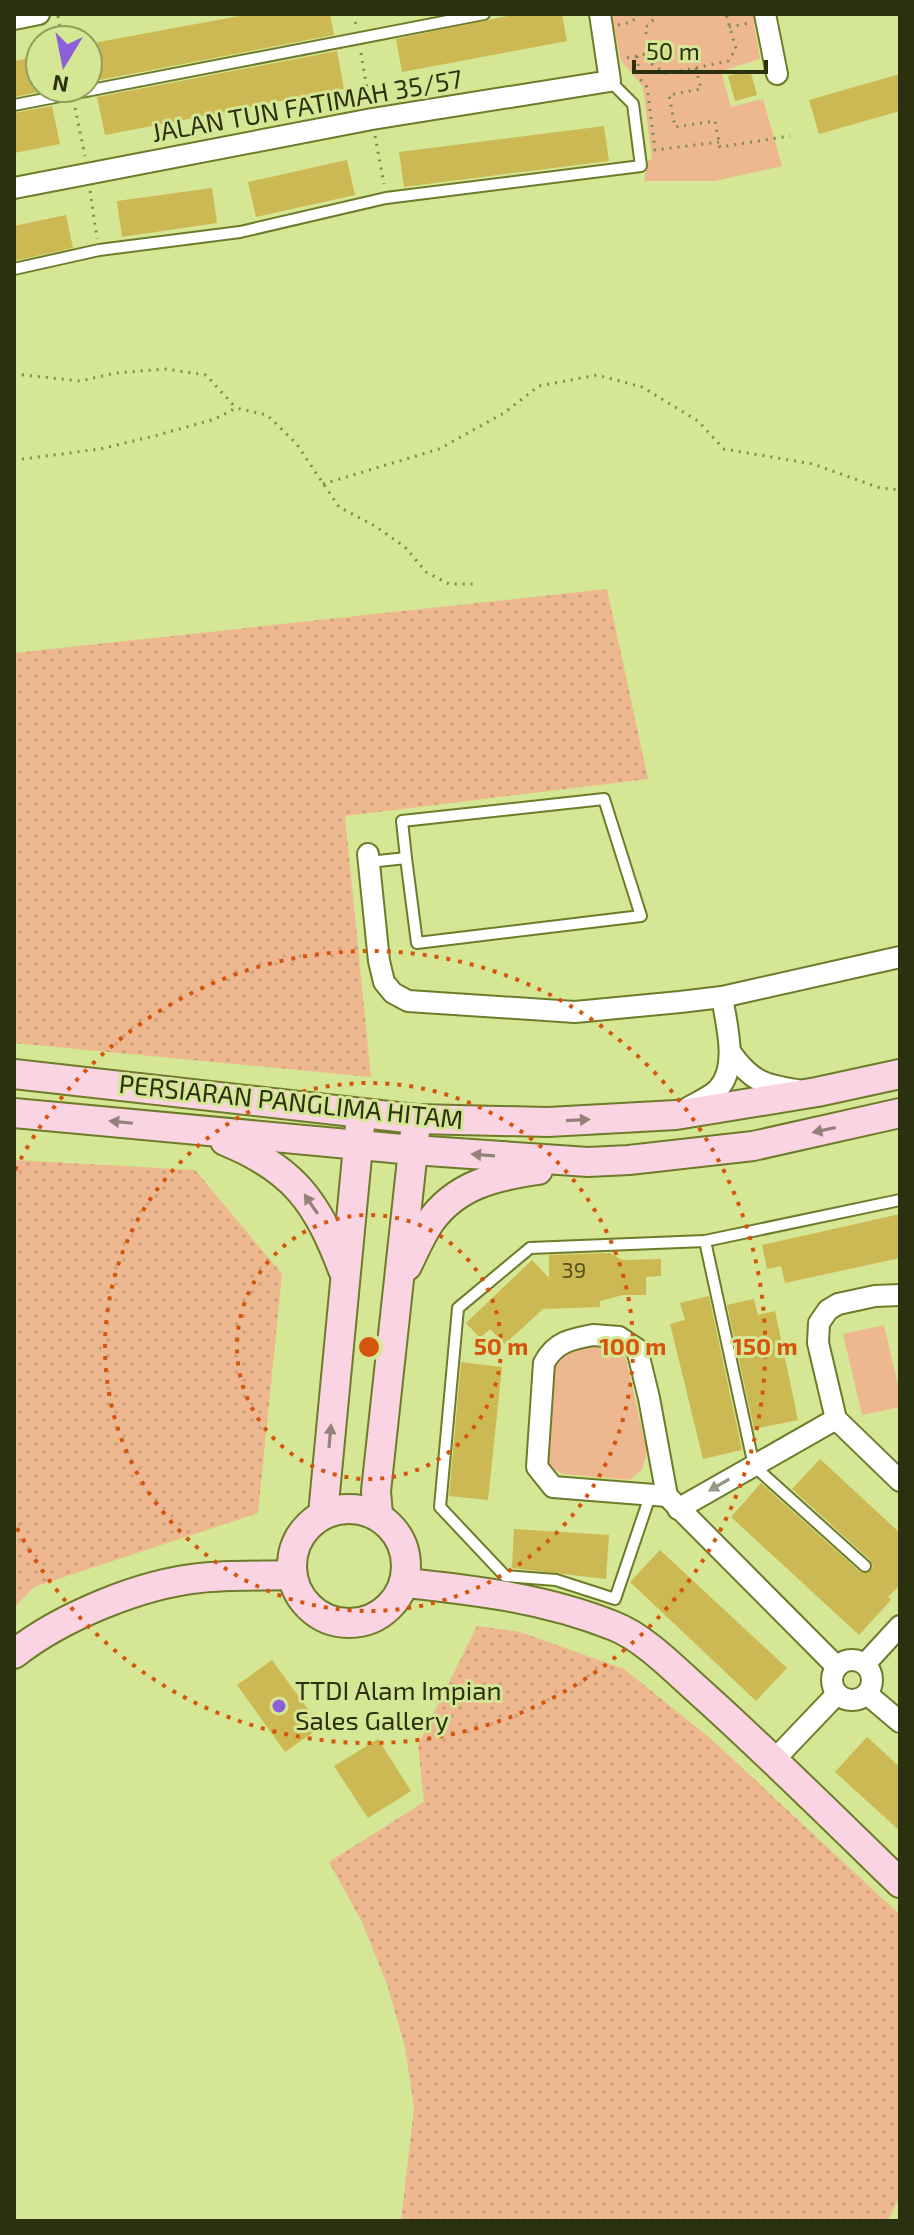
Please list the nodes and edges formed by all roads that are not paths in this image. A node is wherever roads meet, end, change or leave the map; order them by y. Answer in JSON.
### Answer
{"nodes":[{"id":1,"x":39,"y":14,"type":"edge"},
{"id":2,"x":484,"y":14,"type":"edge"},
{"id":3,"x":765,"y":14,"type":"edge"},
{"id":4,"x":14,"y":19,"type":"edge"},
{"id":5,"x":608,"y":20,"type":"edge"},
{"id":6,"x":777,"y":74,"type":"dead end"},
{"id":7,"x":610,"y":81,"type":"junction"},
{"id":8,"x":14,"y":105,"type":"edge"},
{"id":9,"x":14,"y":188,"type":"edge"},
{"id":10,"x":14,"y":269,"type":"edge"},
{"id":11,"x":368,"y":858,"type":"joint"},
{"id":12,"x":406,"y":858,"type":"junction"},
{"id":13,"x":900,"y":957,"type":"edge"},
{"id":14,"x":722,"y":997,"type":"junction"},
{"id":15,"x":731,"y":1053,"type":"junction"},
{"id":16,"x":14,"y":1074,"type":"edge"},
{"id":17,"x":900,"y":1074,"type":"edge"},
{"id":18,"x":817,"y":1092,"type":"junction"},
{"id":19,"x":14,"y":1113,"type":"edge"},
{"id":20,"x":361,"y":1113,"type":"junction"},
{"id":21,"x":900,"y":1113,"type":"edge"},
{"id":22,"x":676,"y":1115,"type":"junction"},
{"id":23,"x":416,"y":1119,"type":"junction"},
{"id":24,"x":198,"y":1130,"type":"junction"},
{"id":25,"x":358,"y":1144,"type":"junction"},
{"id":26,"x":413,"y":1150,"type":"junction"},
{"id":27,"x":588,"y":1162,"type":"junction"},
{"id":28,"x":900,"y":1200,"type":"edge"},
{"id":29,"x":705,"y":1241,"type":"junction"},
{"id":30,"x":345,"y":1274,"type":"junction"},
{"id":31,"x":399,"y":1281,"type":"junction"},
{"id":32,"x":900,"y":1295,"type":"edge"},
{"id":33,"x":836,"y":1419,"type":"junction"},
{"id":34,"x":754,"y":1466,"type":"junction"},
{"id":35,"x":900,"y":1481,"type":"edge"},
{"id":36,"x":665,"y":1500,"type":"junction"},
{"id":37,"x":323,"y":1514,"type":"junction"},
{"id":38,"x":378,"y":1515,"type":"junction"},
{"id":39,"x":865,"y":1566,"type":"dead end"},
{"id":40,"x":292,"y":1575,"type":"junction"},
{"id":41,"x":405,"y":1583,"type":"junction"},
{"id":42,"x":900,"y":1626,"type":"edge"},
{"id":43,"x":14,"y":1654,"type":"edge"},
{"id":44,"x":865,"y":1664,"type":"junction"},
{"id":45,"x":837,"y":1667,"type":"junction"},
{"id":46,"x":837,"y":1694,"type":"junction"},
{"id":47,"x":867,"y":1694,"type":"junction"},
{"id":48,"x":900,"y":1722,"type":"edge"},
{"id":49,"x":775,"y":1759,"type":"junction"},
{"id":50,"x":900,"y":1883,"type":"edge"}],
"edges":[{"from":1,"to":4,"type":"street"},
{"from":2,"to":8,"type":"lane"},
{"from":3,"to":6,"type":"street"},
{"from":5,"to":7,"type":"street"},
{"from":7,"to":9,"type":"street","name":"JALAN TUN FATIMAH 35/57"},
{"from":7,"to":10,"type":"lane"},
{"from":11,"to":12,"type":"lane"},
{"from":11,"to":14,"type":"street"},
{"from":12,"to":12,"type":"lane"},
{"from":13,"to":14,"type":"street"},
{"from":14,"to":15,"type":"street"},
{"from":15,"to":18,"type":"street"},
{"from":15,"to":22,"type":"street"},
{"from":16,"to":20,"type":"main road","name":"PERSIARAN PANGLIMA HITAM"},
{"from":17,"to":18,"type":"main road","name":"PERSIARAN PANGLIMA HITAM"},
{"from":18,"to":22,"type":"main road","name":"PERSIARAN PANGLIMA HITAM"},
{"from":24,"to":19,"type":"main road","name":"PERSIARAN PANGLIMA HITAM","one_way":true},
{"from":20,"to":23,"type":"main road","name":"PERSIARAN PANGLIMA HITAM"},
{"from":20,"to":25,"type":"main road"},
{"from":21,"to":27,"type":"main road","name":"PERSIARAN PANGLIMA HITAM","one_way":true},
{"from":23,"to":22,"type":"main road","name":"PERSIARAN PANGLIMA HITAM","one_way":true},
{"from":23,"to":26,"type":"main road"},
{"from":24,"to":25,"type":"main road","name":"PERSIARAN PANGLIMA HITAM"},
{"from":30,"to":24,"type":"main road","one_way":true},
{"from":25,"to":26,"type":"main road","name":"PERSIARAN PANGLIMA HITAM"},
{"from":25,"to":30,"type":"main road"},
{"from":27,"to":26,"type":"main road","name":"PERSIARAN PANGLIMA HITAM","one_way":true},
{"from":26,"to":31,"type":"main road"},
{"from":27,"to":31,"type":"main road"},
{"from":28,"to":29,"type":"lane"},
{"from":29,"to":34,"type":"lane"},
{"from":29,"to":36,"type":"lane"},
{"from":37,"to":30,"type":"main road","one_way":true},
{"from":31,"to":38,"type":"main road"},
{"from":32,"to":33,"type":"street"},
{"from":33,"to":34,"type":"street"},
{"from":33,"to":35,"type":"street"},
{"from":34,"to":36,"type":"street","one_way":true},
{"from":34,"to":39,"type":"lane"},
{"from":36,"to":36,"type":"street"},
{"from":36,"to":45,"type":"street"},
{"from":37,"to":38,"type":"main road"},
{"from":37,"to":40,"type":"main road"},
{"from":38,"to":41,"type":"main road"},
{"from":40,"to":41,"type":"main road"},
{"from":40,"to":43,"type":"main road"},
{"from":41,"to":49,"type":"main road"},
{"from":42,"to":44,"type":"street"},
{"from":44,"to":45,"type":"street"},
{"from":44,"to":47,"type":"street"},
{"from":45,"to":46,"type":"street"},
{"from":46,"to":47,"type":"street"},
{"from":46,"to":49,"type":"street"},
{"from":47,"to":48,"type":"street"},
{"from":49,"to":50,"type":"main road"}]}
